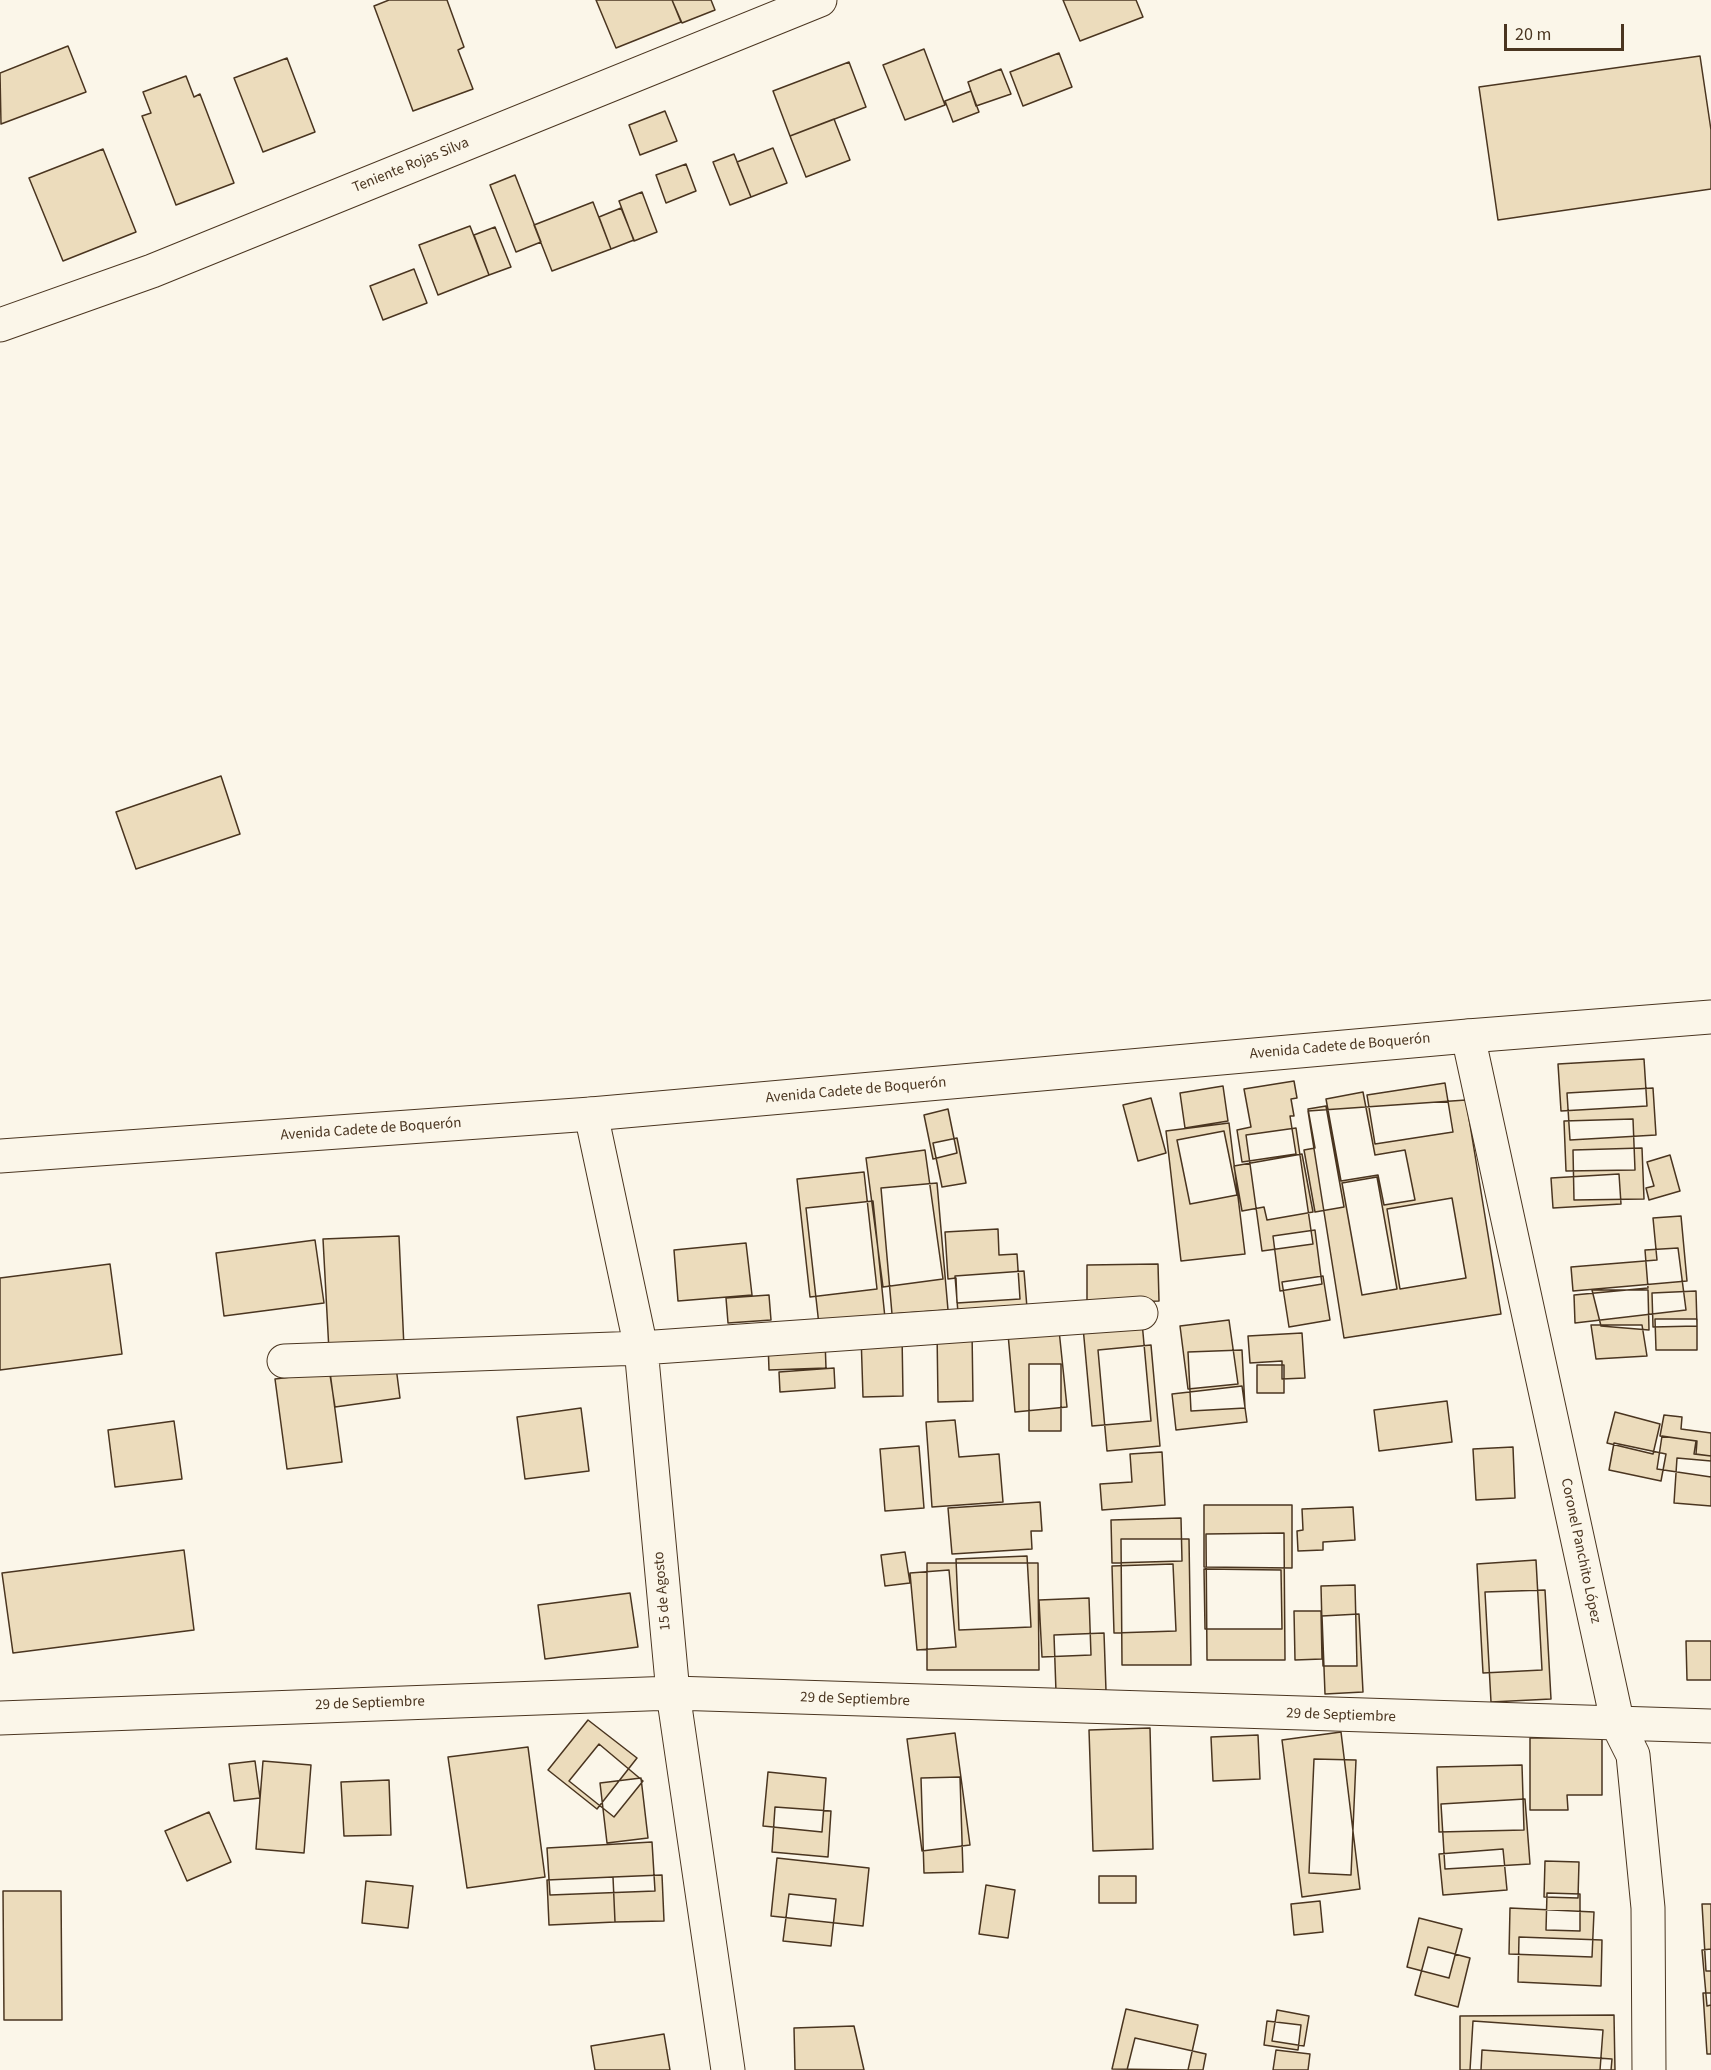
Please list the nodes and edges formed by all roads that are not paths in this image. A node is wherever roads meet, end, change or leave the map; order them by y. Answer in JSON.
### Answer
{"nodes":[{"id":1,"x":819,"y":0,"type":"edge"},
{"id":2,"x":0,"y":325,"type":"edge"},
{"id":3,"x":1711,"y":1017,"type":"edge"},
{"id":4,"x":1467,"y":1036,"type":"junction"},
{"id":5,"x":591,"y":1114,"type":"junction"},
{"id":6,"x":0,"y":1156,"type":"edge"},
{"id":7,"x":1141,"y":1313,"type":"dead end"},
{"id":8,"x":641,"y":1348,"type":"junction"},
{"id":9,"x":284,"y":1361,"type":"dead end"},
{"id":10,"x":673,"y":1694,"type":"junction"},
{"id":11,"x":0,"y":1718,"type":"edge"},
{"id":12,"x":1618,"y":1725,"type":"junction"},
{"id":13,"x":1711,"y":1726,"type":"edge"},
{"id":14,"x":728,"y":2070,"type":"edge"},
{"id":15,"x":1649,"y":2070,"type":"edge"}],
"edges":[{"from":1,"to":2,"type":"street","name":"Teniente Rojas Silva"},
{"from":3,"to":4,"type":"street","name":"Avenida Cadete de Boquerón"},
{"from":4,"to":5,"type":"street","name":"Avenida Cadete de Boquerón"},
{"from":4,"to":12,"type":"street","name":"Coronel Panchito López"},
{"from":5,"to":6,"type":"street","name":"Avenida Cadete de Boquerón"},
{"from":5,"to":8,"type":"street","name":"15 de Agosto"},
{"from":7,"to":8,"type":"street"},
{"from":8,"to":9,"type":"street"},
{"from":8,"to":10,"type":"street","name":"15 de Agosto"},
{"from":10,"to":11,"type":"street","name":"29 de Septiembre"},
{"from":10,"to":12,"type":"street","name":"29 de Septiembre"},
{"from":10,"to":14,"type":"street","name":"15 de Agosto"},
{"from":12,"to":13,"type":"street","name":"29 de Septiembre"},
{"from":12,"to":15,"type":"street","name":"Coronel Panchito López"}]}
